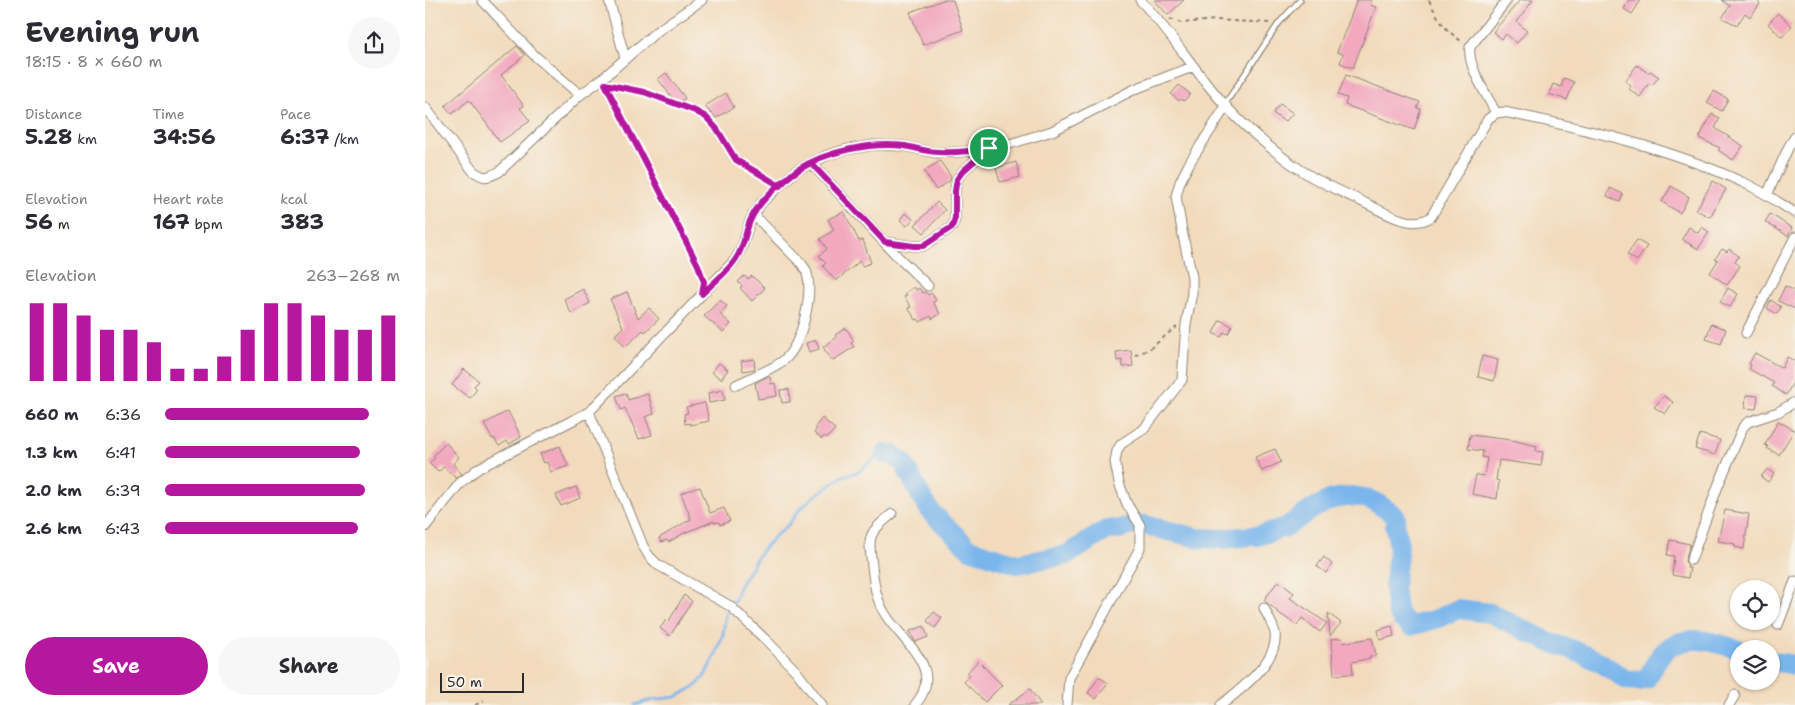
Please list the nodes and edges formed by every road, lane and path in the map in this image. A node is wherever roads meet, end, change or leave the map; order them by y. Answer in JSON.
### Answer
{"nodes":[{"id":1,"x":482,"y":0,"type":"edge"},
{"id":2,"x":609,"y":0,"type":"edge"},
{"id":3,"x":702,"y":0,"type":"edge"},
{"id":4,"x":1140,"y":0,"type":"edge"},
{"id":5,"x":1300,"y":0,"type":"edge"},
{"id":6,"x":1429,"y":0,"type":"edge"},
{"id":7,"x":1507,"y":0,"type":"edge"},
{"id":8,"x":1154,"y":14,"type":"junction"},
{"id":9,"x":1279,"y":23,"type":"junction"},
{"id":10,"x":1470,"y":47,"type":"junction"},
{"id":11,"x":625,"y":58,"type":"junction"},
{"id":12,"x":1192,"y":67,"type":"junction"},
{"id":13,"x":580,"y":95,"type":"junction"},
{"id":14,"x":1225,"y":105,"type":"junction"},
{"id":15,"x":425,"y":107,"type":"edge"},
{"id":16,"x":1496,"y":113,"type":"junction"},
{"id":17,"x":1795,"y":137,"type":"edge"},
{"id":18,"x":989,"y":148,"type":"junction"},
{"id":19,"x":811,"y":163,"type":"junction"},
{"id":20,"x":780,"y":186,"type":"junction"},
{"id":21,"x":1767,"y":195,"type":"junction"},
{"id":22,"x":1795,"y":213,"type":"edge"},
{"id":23,"x":753,"y":214,"type":"junction"},
{"id":24,"x":1795,"y":237,"type":"edge"},
{"id":25,"x":885,"y":242,"type":"junction"},
{"id":26,"x":928,"y":286,"type":"dead end"},
{"id":27,"x":702,"y":294,"type":"junction"},
{"id":28,"x":1186,"y":324,"type":"junction"},
{"id":29,"x":1746,"y":334,"type":"dead end"},
{"id":30,"x":1135,"y":355,"type":"dead end"},
{"id":31,"x":736,"y":386,"type":"dead end"},
{"id":32,"x":1795,"y":402,"type":"edge"},
{"id":33,"x":589,"y":412,"type":"junction"},
{"id":34,"x":892,"y":514,"type":"dead end"},
{"id":35,"x":425,"y":526,"type":"edge"},
{"id":36,"x":1691,"y":560,"type":"dead end"},
{"id":37,"x":1795,"y":581,"type":"edge"},
{"id":38,"x":1264,"y":608,"type":"dead end"},
{"id":39,"x":1780,"y":620,"type":"edge"},
{"id":40,"x":1735,"y":695,"type":"dead end"},
{"id":41,"x":484,"y":701,"type":"dead end"},
{"id":42,"x":475,"y":705,"type":"edge"},
{"id":43,"x":822,"y":705,"type":"edge"},
{"id":44,"x":915,"y":705,"type":"edge"},
{"id":45,"x":1067,"y":705,"type":"edge"},
{"id":46,"x":1221,"y":705,"type":"edge"},
{"id":47,"x":1729,"y":705,"type":"edge"}],
"edges":[{"from":1,"to":13,"type":"street"},
{"from":2,"to":11,"type":"street"},
{"from":3,"to":11,"type":"street"},
{"from":4,"to":8,"type":"street"},
{"from":5,"to":9,"type":"lane"},
{"from":6,"to":10,"type":"path"},
{"from":7,"to":10,"type":"street"},
{"from":8,"to":9,"type":"path"},
{"from":8,"to":12,"type":"street"},
{"from":9,"to":14,"type":"lane"},
{"from":10,"to":16,"type":"street"},
{"from":11,"to":13,"type":"street"},
{"from":12,"to":14,"type":"street"},
{"from":12,"to":18,"type":"street"},
{"from":13,"to":15,"type":"street"},
{"from":14,"to":16,"type":"street"},
{"from":14,"to":28,"type":"street"},
{"from":16,"to":21,"type":"street"},
{"from":17,"to":21,"type":"street"},
{"from":18,"to":19,"type":"street"},
{"from":18,"to":25,"type":"street"},
{"from":19,"to":20,"type":"street"},
{"from":19,"to":25,"type":"street"},
{"from":20,"to":23,"type":"street"},
{"from":20,"to":27,"type":"path"},
{"from":21,"to":22,"type":"street"},
{"from":23,"to":27,"type":"street"},
{"from":23,"to":31,"type":"street"},
{"from":24,"to":29,"type":"street"},
{"from":25,"to":26,"type":"street"},
{"from":27,"to":33,"type":"street"},
{"from":28,"to":30,"type":"path"},
{"from":28,"to":45,"type":"street"},
{"from":32,"to":36,"type":"street"},
{"from":33,"to":35,"type":"street"},
{"from":33,"to":43,"type":"street"},
{"from":34,"to":44,"type":"street"},
{"from":37,"to":39,"type":"street"},
{"from":38,"to":46,"type":"street"},
{"from":40,"to":47,"type":"street"},
{"from":41,"to":42,"type":"path"}]}
